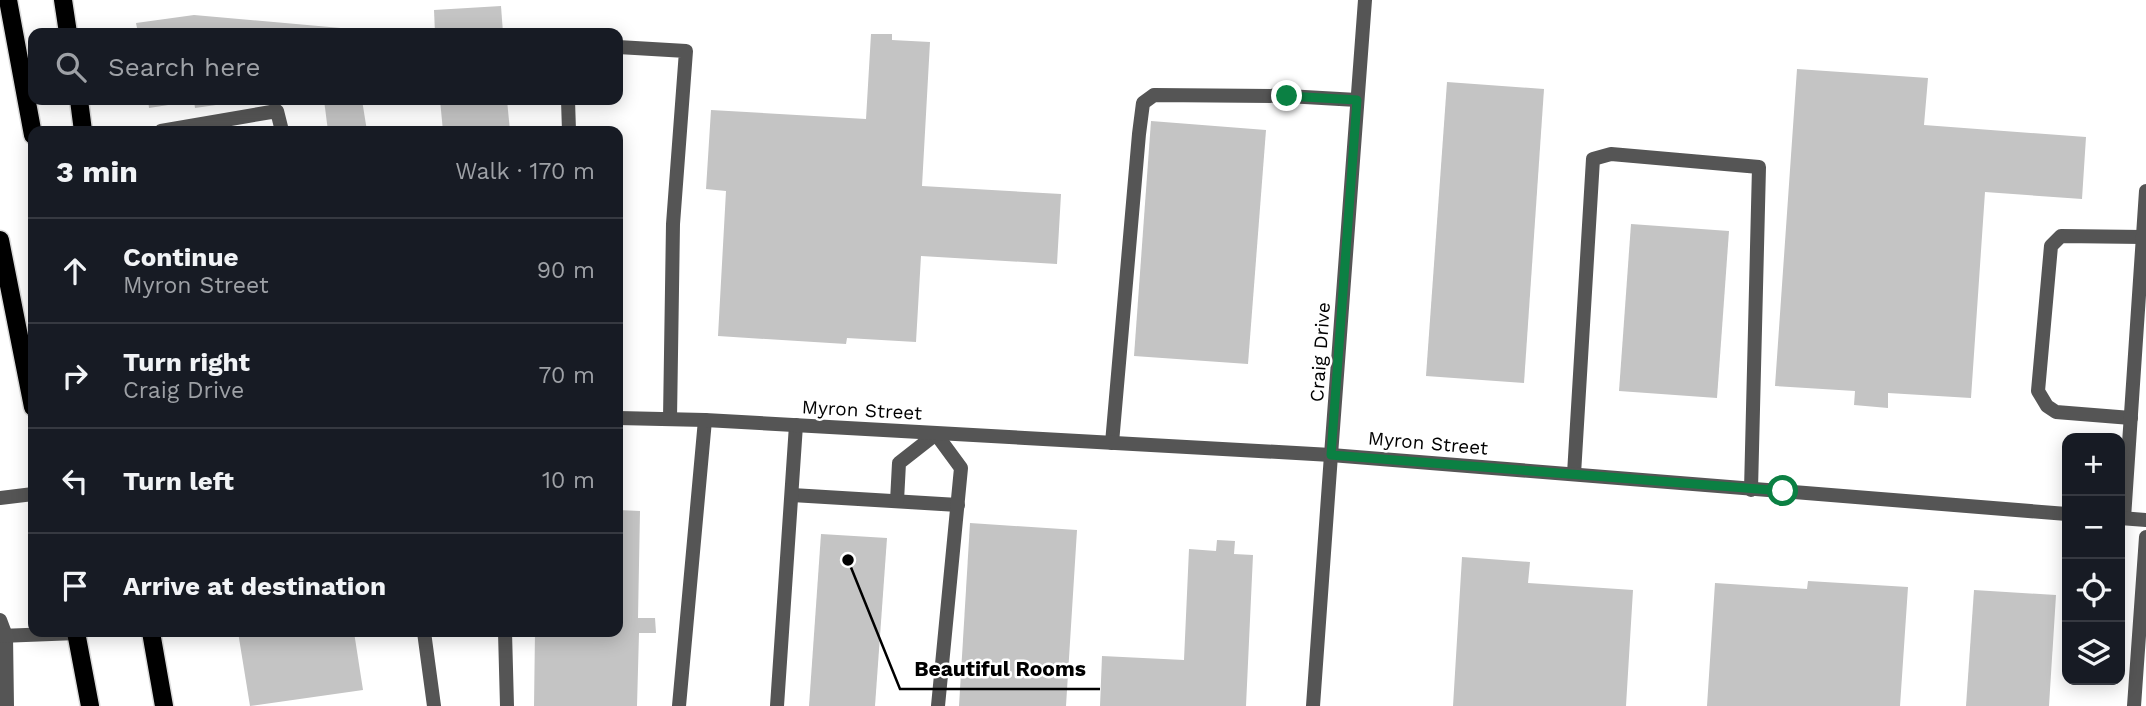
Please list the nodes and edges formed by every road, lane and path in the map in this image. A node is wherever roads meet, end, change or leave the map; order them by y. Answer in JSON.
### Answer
{"nodes":[{"id":1,"x":8,"y":0,"type":"edge"},
{"id":2,"x":64,"y":0,"type":"edge"},
{"id":3,"x":1365,"y":0,"type":"edge"},
{"id":4,"x":67,"y":28,"type":"edge"},
{"id":5,"x":623,"y":47,"type":"edge"},
{"id":6,"x":1357,"y":100,"type":"junction"},
{"id":7,"x":80,"y":105,"type":"edge"},
{"id":8,"x":568,"y":105,"type":"edge"},
{"id":9,"x":31,"y":126,"type":"edge"},
{"id":10,"x":82,"y":126,"type":"edge"},
{"id":11,"x":190,"y":126,"type":"edge"},
{"id":12,"x":281,"y":126,"type":"edge"},
{"id":13,"x":569,"y":126,"type":"edge"},
{"id":14,"x":2146,"y":191,"type":"edge"},
{"id":15,"x":2143,"y":237,"type":"junction"},
{"id":16,"x":0,"y":240,"type":"edge"},
{"id":17,"x":28,"y":382,"type":"edge"},
{"id":18,"x":623,"y":418,"type":"edge"},
{"id":19,"x":2131,"y":418,"type":"junction"},
{"id":20,"x":670,"y":419,"type":"junction"},
{"id":21,"x":705,"y":420,"type":"junction"},
{"id":22,"x":796,"y":425,"type":"junction"},
{"id":23,"x":936,"y":434,"type":"junction"},
{"id":24,"x":1112,"y":443,"type":"junction"},
{"id":25,"x":1331,"y":455,"type":"junction"},
{"id":26,"x":1574,"y":474,"type":"junction"},
{"id":27,"x":1751,"y":490,"type":"junction"},
{"id":28,"x":28,"y":495,"type":"edge"},
{"id":29,"x":792,"y":495,"type":"junction"},
{"id":30,"x":2124,"y":496,"type":"edge"},
{"id":31,"x":0,"y":498,"type":"edge"},
{"id":32,"x":897,"y":502,"type":"junction"},
{"id":33,"x":958,"y":505,"type":"junction"},
{"id":34,"x":2062,"y":514,"type":"edge"},
{"id":35,"x":2125,"y":518,"type":"edge"},
{"id":36,"x":2146,"y":520,"type":"edge"},
{"id":37,"x":2146,"y":537,"type":"edge"},
{"id":38,"x":0,"y":620,"type":"edge"},
{"id":39,"x":28,"y":635,"type":"edge"},
{"id":40,"x":3,"y":636,"type":"edge"},
{"id":41,"x":78,"y":637,"type":"edge"},
{"id":42,"x":151,"y":637,"type":"edge"},
{"id":43,"x":425,"y":637,"type":"edge"},
{"id":44,"x":505,"y":637,"type":"edge"},
{"id":45,"x":7,"y":706,"type":"edge"},
{"id":46,"x":90,"y":706,"type":"edge"},
{"id":47,"x":164,"y":706,"type":"edge"},
{"id":48,"x":434,"y":706,"type":"edge"},
{"id":49,"x":507,"y":706,"type":"edge"},
{"id":50,"x":679,"y":706,"type":"edge"},
{"id":51,"x":777,"y":706,"type":"edge"},
{"id":52,"x":938,"y":706,"type":"edge"},
{"id":53,"x":1313,"y":706,"type":"edge"},
{"id":54,"x":2134,"y":706,"type":"edge"}],
"edges":[{"from":1,"to":9,"type":"main road"},
{"from":2,"to":4,"type":"main road"},
{"from":3,"to":6,"type":"street","name":"Craig Drive"},
{"from":5,"to":20,"type":"street"},
{"from":6,"to":24,"type":"street"},
{"from":6,"to":25,"type":"street","name":"Craig Drive"},
{"from":7,"to":10,"type":"main road"},
{"from":8,"to":13,"type":"street"},
{"from":11,"to":12,"type":"street"},
{"from":14,"to":15,"type":"street"},
{"from":15,"to":19,"type":"street"},
{"from":15,"to":19,"type":"street"},
{"from":16,"to":17,"type":"main road"},
{"from":18,"to":20,"type":"street","name":"Myron Street"},
{"from":19,"to":30,"type":"street"},
{"from":20,"to":21,"type":"street","name":"Myron Street"},
{"from":21,"to":22,"type":"street","name":"Myron Street"},
{"from":21,"to":50,"type":"street"},
{"from":22,"to":23,"type":"street","name":"Myron Street"},
{"from":22,"to":29,"type":"street"},
{"from":23,"to":24,"type":"street","name":"Myron Street"},
{"from":23,"to":32,"type":"street"},
{"from":23,"to":33,"type":"street"},
{"from":24,"to":25,"type":"street","name":"Myron Street"},
{"from":25,"to":26,"type":"street","name":"Myron Street"},
{"from":25,"to":53,"type":"street","name":"Craig Drive"},
{"from":26,"to":27,"type":"street","name":"Myron Street"},
{"from":26,"to":27,"type":"street"},
{"from":27,"to":34,"type":"street","name":"Myron Street"},
{"from":28,"to":31,"type":"street"},
{"from":29,"to":32,"type":"street"},
{"from":29,"to":51,"type":"street"},
{"from":32,"to":33,"type":"street"},
{"from":33,"to":52,"type":"street"},
{"from":35,"to":36,"type":"street"},
{"from":37,"to":54,"type":"street"},
{"from":38,"to":40,"type":"street"},
{"from":39,"to":40,"type":"street"},
{"from":40,"to":45,"type":"street"},
{"from":41,"to":46,"type":"main road"},
{"from":42,"to":47,"type":"main road"},
{"from":43,"to":48,"type":"street"},
{"from":44,"to":49,"type":"street"}]}
